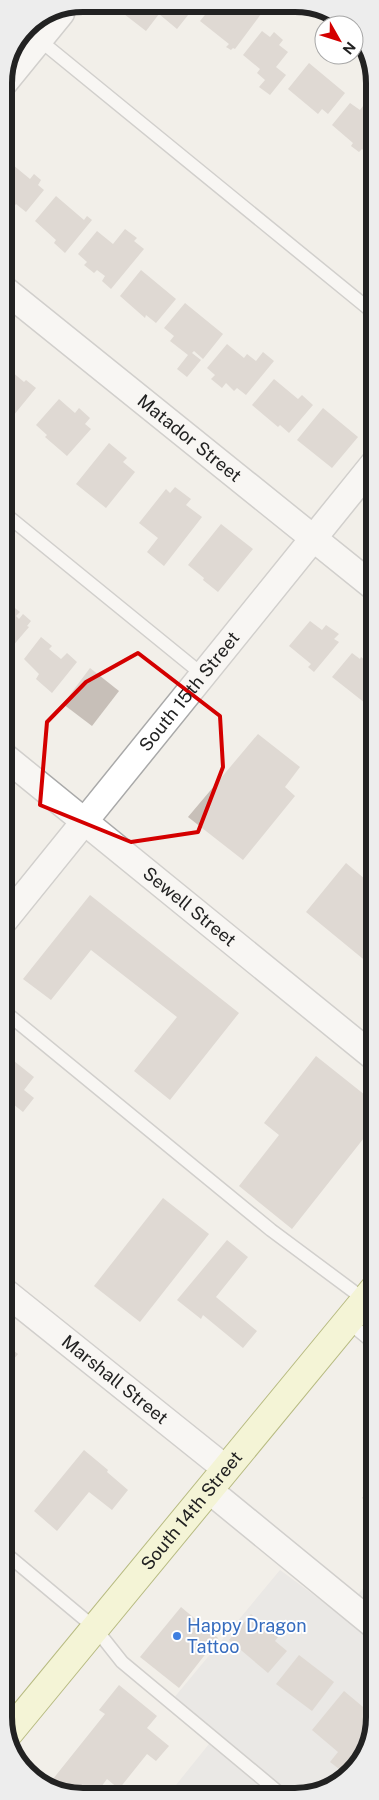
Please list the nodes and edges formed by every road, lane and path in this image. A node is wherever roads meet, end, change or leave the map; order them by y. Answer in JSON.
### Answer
{"nodes":[{"id":1,"x":51,"y":20,"type":"edge"},
{"id":2,"x":33,"y":34,"type":"edge"},
{"id":3,"x":16,"y":63,"type":"edge"},
{"id":4,"x":13,"y":296,"type":"edge"},
{"id":5,"x":366,"y":307,"type":"edge"},
{"id":6,"x":366,"y":473,"type":"edge"},
{"id":7,"x":13,"y":520,"type":"edge"},
{"id":8,"x":313,"y":539,"type":"junction"},
{"id":9,"x":366,"y":581,"type":"edge"},
{"id":10,"x":203,"y":675,"type":"junction"},
{"id":11,"x":13,"y":763,"type":"edge"},
{"id":12,"x":84,"y":822,"type":"junction"},
{"id":13,"x":12,"y":910,"type":"edge"},
{"id":14,"x":12,"y":1019,"type":"edge"},
{"id":15,"x":366,"y":1051,"type":"edge"},
{"id":16,"x":366,"y":1291,"type":"edge"},
{"id":17,"x":12,"y":1298,"type":"edge"},
{"id":18,"x":366,"y":1299,"type":"edge"},
{"id":19,"x":348,"y":1321,"type":"junction"},
{"id":20,"x":366,"y":1336,"type":"edge"},
{"id":21,"x":217,"y":1479,"type":"junction"},
{"id":22,"x":12,"y":1559,"type":"edge"},
{"id":23,"x":366,"y":1618,"type":"edge"},
{"id":24,"x":95,"y":1628,"type":"junction"},
{"id":25,"x":13,"y":1728,"type":"edge"},
{"id":26,"x":273,"y":1788,"type":"edge"}],
"edges":[{"from":1,"to":2,"type":"street"},
{"from":2,"to":3,"type":"street"},
{"from":2,"to":5,"type":"lane"},
{"from":4,"to":8,"type":"street","name":"Matador Street"},
{"from":6,"to":8,"type":"street","name":"South 15th Street"},
{"from":7,"to":10,"type":"lane"},
{"from":8,"to":9,"type":"street","name":"Matador Street"},
{"from":8,"to":10,"type":"street","name":"South 15th Street"},
{"from":10,"to":12,"type":"street","name":"South 15th Street"},
{"from":11,"to":12,"type":"street","name":"Sewell Street"},
{"from":12,"to":13,"type":"street","name":"South 15th Street"},
{"from":12,"to":15,"type":"street","name":"Sewell Street"},
{"from":14,"to":16,"type":"lane"},
{"from":17,"to":21,"type":"street","name":"Marshall Street"},
{"from":18,"to":19,"type":"main road","name":"South 14th Street"},
{"from":19,"to":20,"type":"lane"},
{"from":19,"to":21,"type":"main road","name":"South 14th Street"},
{"from":21,"to":23,"type":"street","name":"Marshall Street"},
{"from":21,"to":24,"type":"main road","name":"South 14th Street"},
{"from":22,"to":24,"type":"lane"},
{"from":24,"to":25,"type":"main road","name":"South 14th Street"},
{"from":24,"to":26,"type":"lane"}]}
